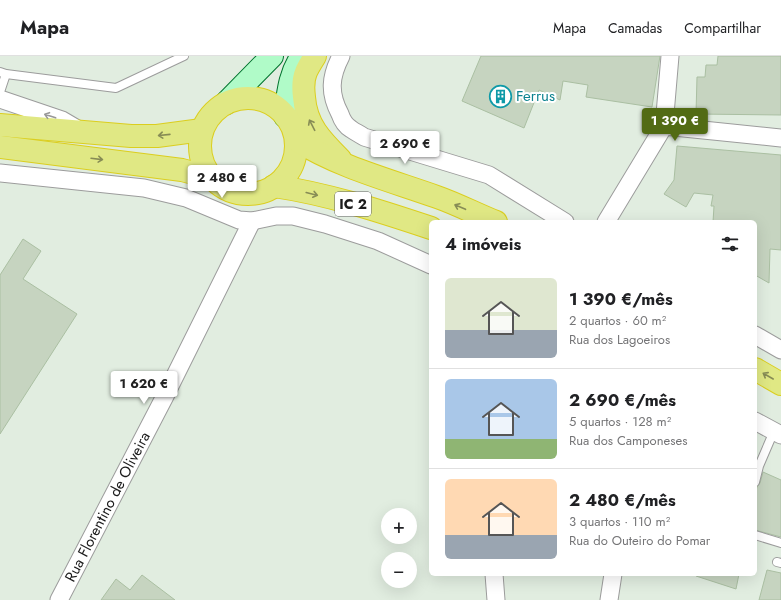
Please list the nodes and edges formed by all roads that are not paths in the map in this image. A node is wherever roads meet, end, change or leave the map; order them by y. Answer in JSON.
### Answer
{"nodes":[{"id":1,"x":184,"y":56,"type":"edge"},
{"id":2,"x":272,"y":56,"type":"edge"},
{"id":3,"x":302,"y":56,"type":"edge"},
{"id":4,"x":315,"y":56,"type":"edge"},
{"id":5,"x":341,"y":56,"type":"edge"},
{"id":6,"x":670,"y":56,"type":"edge"},
{"id":7,"x":3,"y":73,"type":"edge"},
{"id":8,"x":0,"y":92,"type":"edge"},
{"id":9,"x":0,"y":98,"type":"edge"},
{"id":10,"x":226,"y":103,"type":"junction"},
{"id":11,"x":285,"y":116,"type":"junction"},
{"id":12,"x":0,"y":125,"type":"edge"},
{"id":13,"x":664,"y":126,"type":"junction"},
{"id":14,"x":202,"y":130,"type":"junction"},
{"id":15,"x":85,"y":133,"type":"junction"},
{"id":16,"x":781,"y":138,"type":"edge"},
{"id":17,"x":296,"y":140,"type":"junction"},
{"id":18,"x":0,"y":147,"type":"edge"},
{"id":19,"x":346,"y":165,"type":"junction"},
{"id":20,"x":0,"y":173,"type":"edge"},
{"id":21,"x":212,"y":178,"type":"junction"},
{"id":22,"x":274,"y":186,"type":"junction"},
{"id":23,"x":491,"y":220,"type":"edge"},
{"id":24,"x":562,"y":220,"type":"edge"},
{"id":25,"x":607,"y":220,"type":"edge"},
{"id":26,"x":252,"y":221,"type":"junction"},
{"id":27,"x":429,"y":227,"type":"edge"},
{"id":28,"x":429,"y":264,"type":"edge"},
{"id":29,"x":757,"y":336,"type":"edge"},
{"id":30,"x":781,"y":350,"type":"edge"},
{"id":31,"x":757,"y":369,"type":"edge"},
{"id":32,"x":781,"y":384,"type":"edge"},
{"id":33,"x":757,"y":387,"type":"edge"},
{"id":34,"x":781,"y":401,"type":"edge"},
{"id":35,"x":757,"y":424,"type":"edge"},
{"id":36,"x":778,"y":433,"type":"edge"},
{"id":37,"x":757,"y":474,"type":"edge"},
{"id":38,"x":757,"y":536,"type":"edge"},
{"id":39,"x":781,"y":543,"type":"edge"},
{"id":40,"x":494,"y":576,"type":"edge"},
{"id":41,"x":613,"y":576,"type":"edge"},
{"id":42,"x":59,"y":600,"type":"edge"},
{"id":43,"x":496,"y":600,"type":"edge"},
{"id":44,"x":609,"y":600,"type":"edge"}],
"edges":[{"from":1,"to":7,"type":"lane"},
{"from":2,"to":10,"type":"main road"},
{"from":3,"to":11,"type":"main road"},
{"from":19,"to":4,"type":"highway","one_way":true},
{"from":5,"to":24,"type":"street"},
{"from":6,"to":13,"type":"street"},
{"from":7,"to":8,"type":"lane"},
{"from":15,"to":9,"type":"street","one_way":true},
{"from":10,"to":11,"type":"highway","number":"IC 2"},
{"from":10,"to":14,"type":"highway","number":"IC 2"},
{"from":11,"to":17,"type":"highway","number":"IC 2"},
{"from":12,"to":15,"type":"highway"},
{"from":13,"to":16,"type":"street"},
{"from":13,"to":25,"type":"street"},
{"from":14,"to":15,"type":"highway","one_way":true},
{"from":14,"to":21,"type":"highway","number":"IC 2"},
{"from":17,"to":19,"type":"highway","number":"IC 2"},
{"from":17,"to":22,"type":"highway","number":"IC 2"},
{"from":18,"to":21,"type":"highway","number":"IC 2","one_way":true},
{"from":23,"to":19,"type":"highway","number":"IC 2","one_way":true},
{"from":20,"to":26,"type":"street"},
{"from":21,"to":22,"type":"highway","number":"IC 2"},
{"from":22,"to":27,"type":"highway","number":"IC 2","one_way":true},
{"from":26,"to":28,"type":"street"},
{"from":26,"to":42,"type":"street","name":"Rua Florentino de Oliveira"},
{"from":29,"to":30,"type":"street"},
{"from":32,"to":31,"type":"highway","one_way":true},
{"from":33,"to":34,"type":"highway"},
{"from":35,"to":36,"type":"street"},
{"from":36,"to":37,"type":"lane"},
{"from":38,"to":39,"type":"lane"},
{"from":40,"to":43,"type":"street"},
{"from":41,"to":44,"type":"street"}]}
